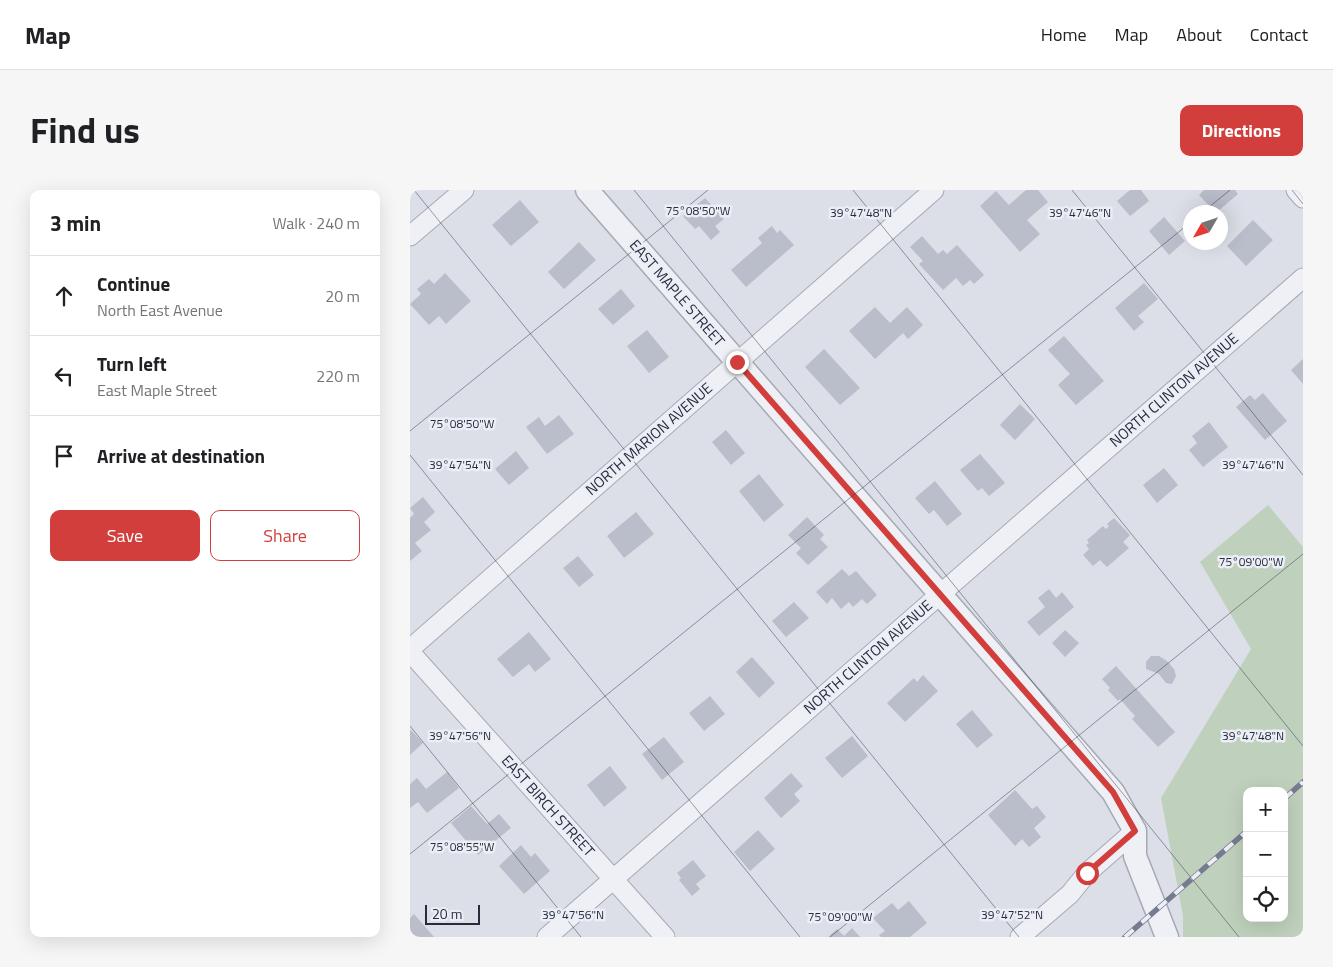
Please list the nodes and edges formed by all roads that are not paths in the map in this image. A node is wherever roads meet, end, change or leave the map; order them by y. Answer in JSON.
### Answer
{"nodes":[{"id":1,"x":464,"y":190,"type":"edge"},
{"id":2,"x":587,"y":190,"type":"edge"},
{"id":3,"x":934,"y":190,"type":"edge"},
{"id":4,"x":1296,"y":190,"type":"edge"},
{"id":5,"x":1303,"y":198,"type":"edge"},
{"id":6,"x":410,"y":236,"type":"edge"},
{"id":7,"x":1303,"y":278,"type":"edge"},
{"id":8,"x":737,"y":362,"type":"junction"},
{"id":9,"x":940,"y":594,"type":"junction"},
{"id":10,"x":410,"y":650,"type":"edge"},
{"id":11,"x":1135,"y":831,"type":"junction"},
{"id":12,"x":614,"y":879,"type":"junction"},
{"id":13,"x":547,"y":937,"type":"edge"},
{"id":14,"x":665,"y":937,"type":"edge"},
{"id":15,"x":1020,"y":937,"type":"edge"},
{"id":16,"x":1167,"y":937,"type":"edge"}],
"edges":[{"from":1,"to":6,"type":"street"},
{"from":2,"to":8,"type":"street","name":"EAST MAPLE STREET"},
{"from":3,"to":8,"type":"street","name":"NORTH MARION AVENUE"},
{"from":4,"to":5,"type":"street"},
{"from":7,"to":9,"type":"street","name":"NORTH CLINTON AVENUE"},
{"from":8,"to":9,"type":"street","name":"EAST MAPLE STREET"},
{"from":8,"to":10,"type":"street","name":"NORTH MARION AVENUE"},
{"from":9,"to":11,"type":"street","name":"EAST MAPLE STREET"},
{"from":9,"to":12,"type":"street","name":"NORTH CLINTON AVENUE"},
{"from":10,"to":12,"type":"street","name":"EAST BIRCH STREET"},
{"from":11,"to":15,"type":"street"},
{"from":11,"to":16,"type":"street"},
{"from":12,"to":13,"type":"street","name":"NORTH CLINTON AVENUE"},
{"from":12,"to":14,"type":"street","name":"EAST BIRCH STREET"}]}
